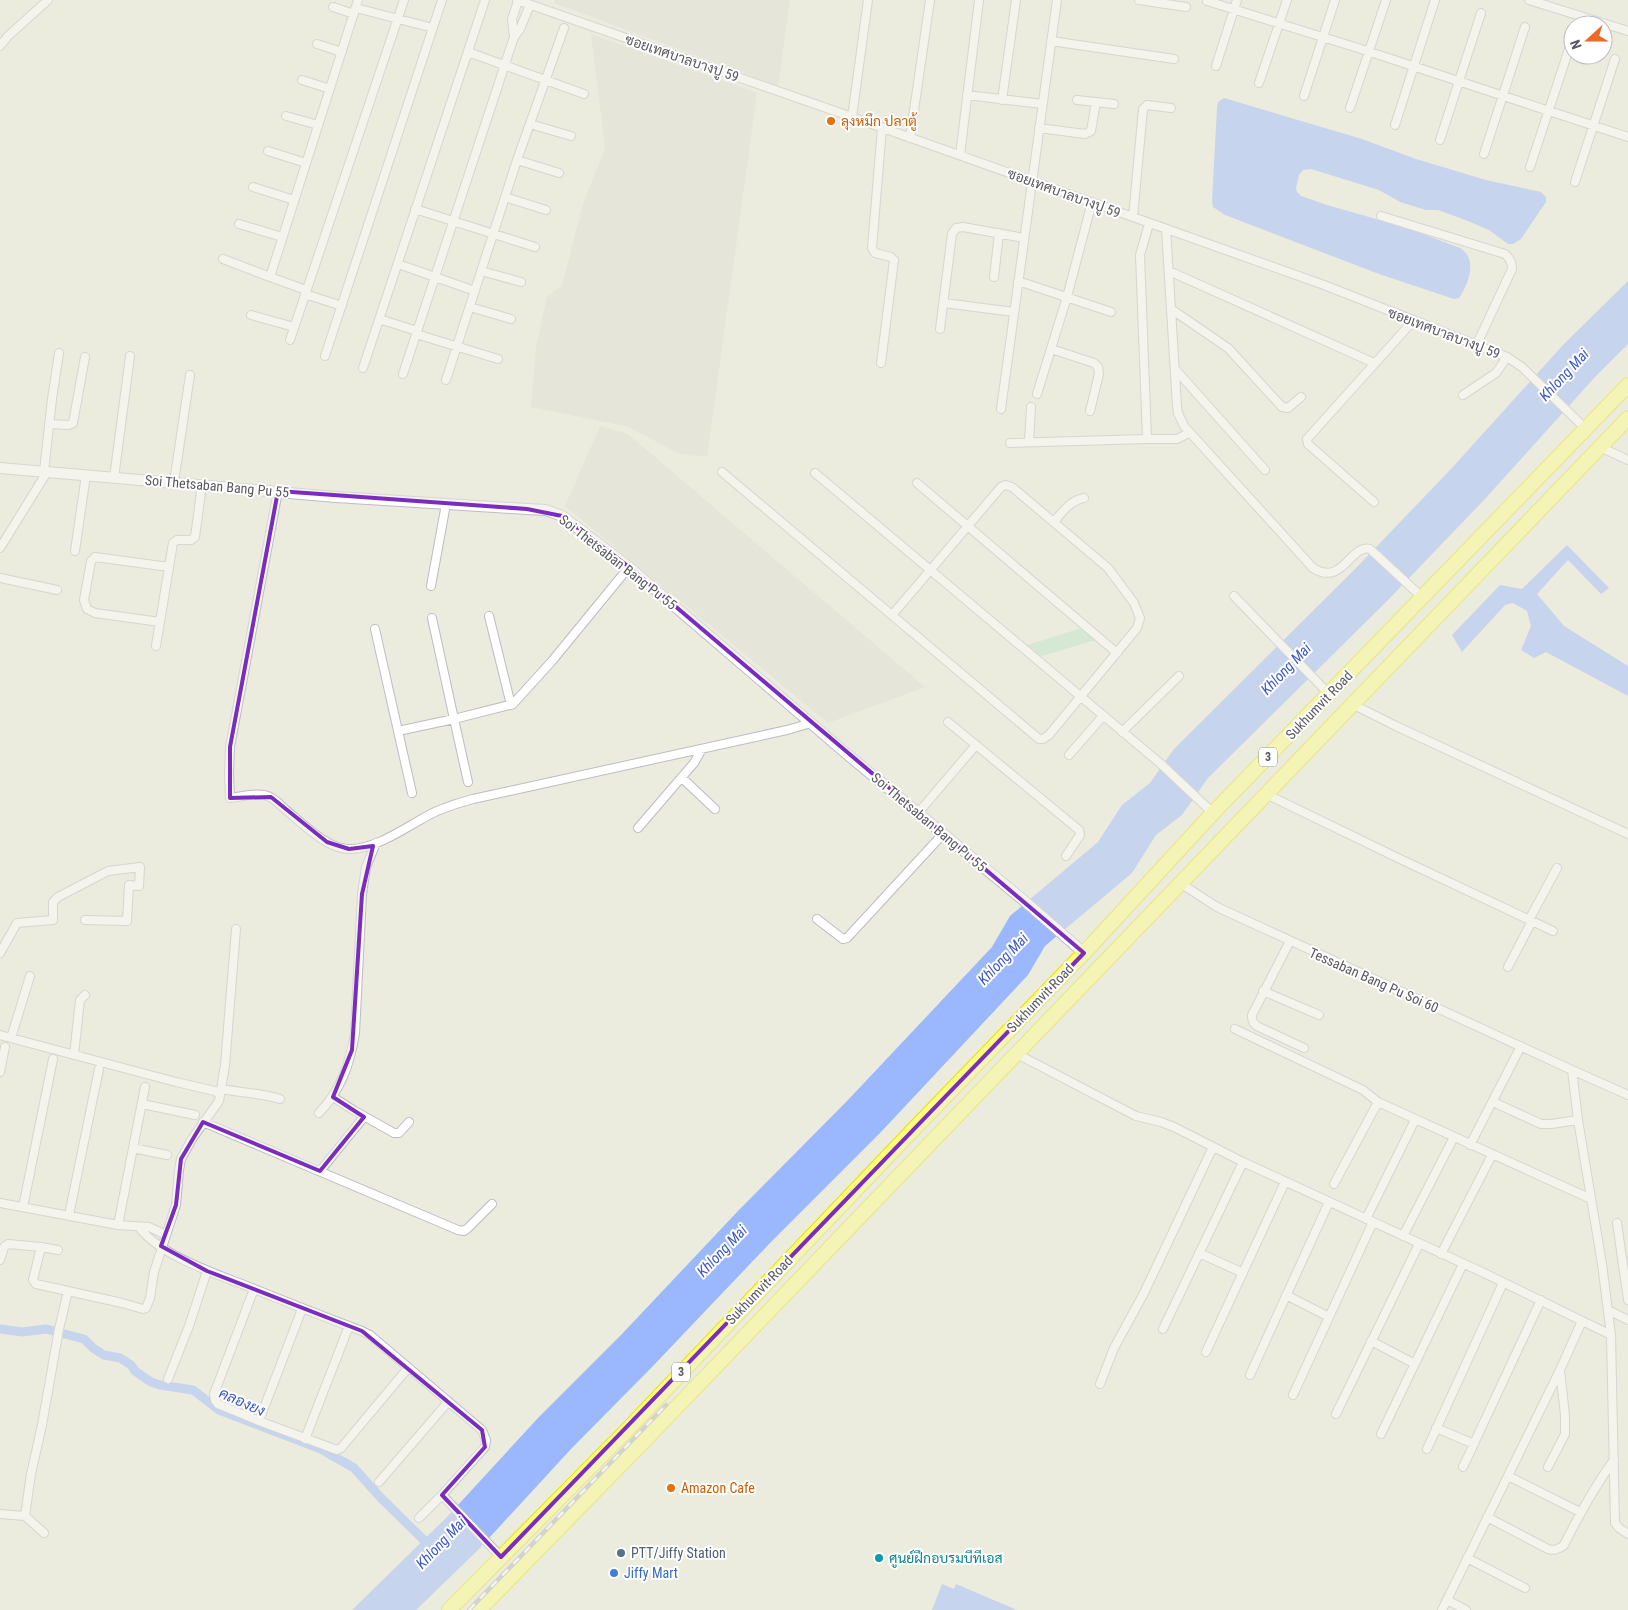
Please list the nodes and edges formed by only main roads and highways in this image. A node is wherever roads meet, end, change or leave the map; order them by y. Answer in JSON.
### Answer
{"nodes":[{"id":1,"x":1628,"y":384,"type":"edge"},
{"id":2,"x":1628,"y":418,"type":"edge"},
{"id":3,"x":910,"y":1132,"type":"junction"},
{"id":4,"x":927,"y":1147,"type":"junction"},
{"id":5,"x":449,"y":1610,"type":"edge"},
{"id":6,"x":480,"y":1610,"type":"edge"}],
"edges":[{"from":1,"to":3,"type":"highway","name":"Sukhumvit Road","number":"3"},
{"from":2,"to":4,"type":"highway","name":"Sukhumvit Road","number":"3"},
{"from":3,"to":4,"type":"highway"},
{"from":3,"to":5,"type":"highway","name":"Sukhumvit Road","number":"3"},
{"from":4,"to":6,"type":"highway","name":"Sukhumvit Road","number":"3"}]}
